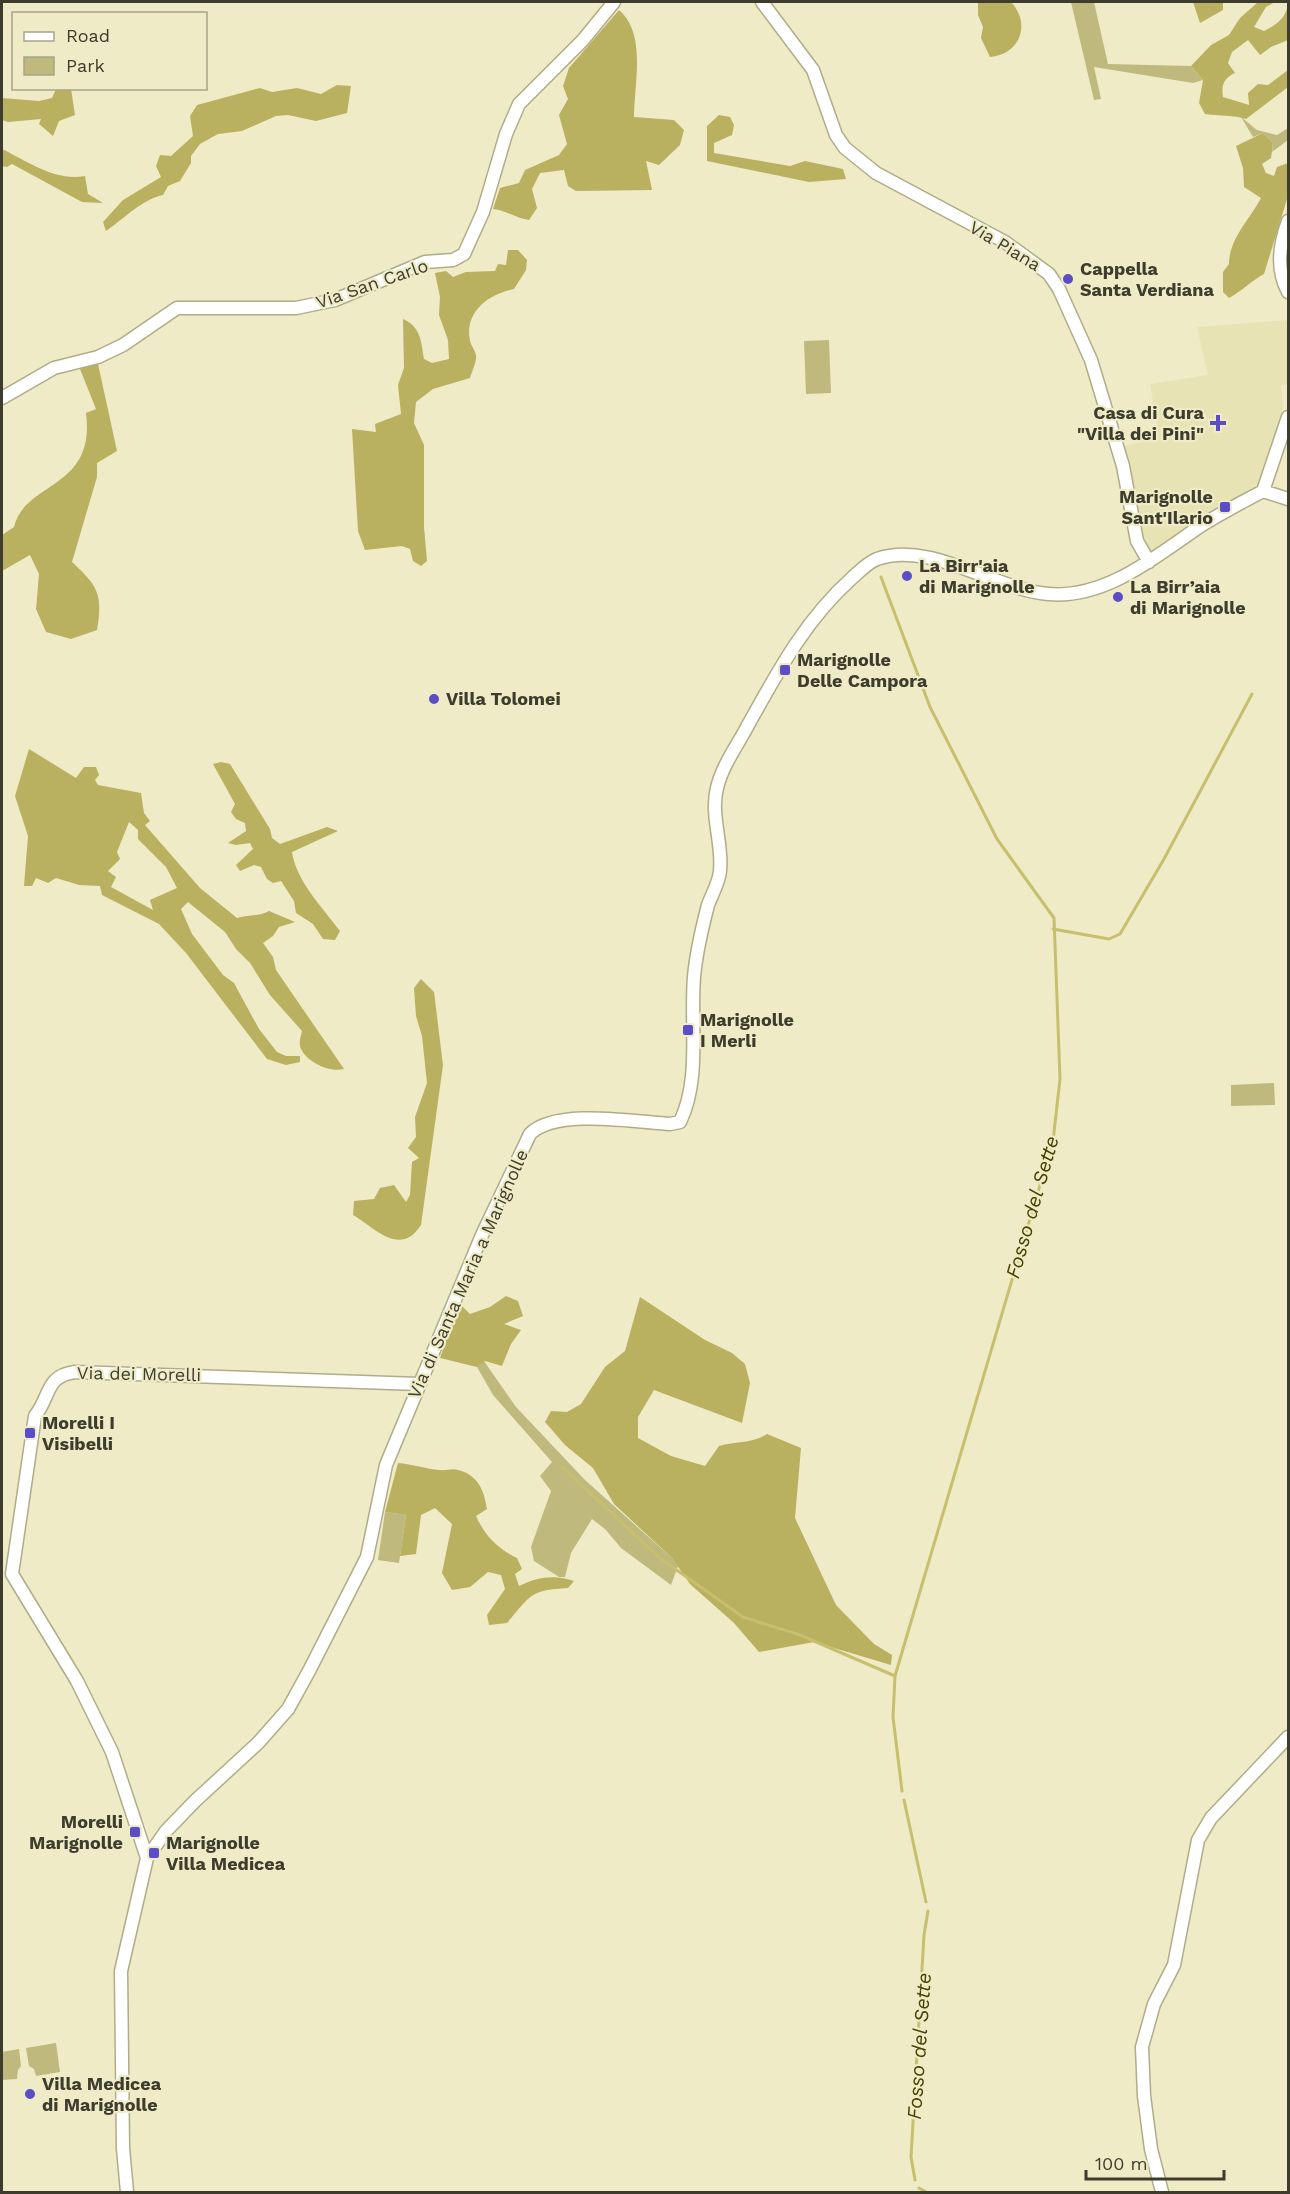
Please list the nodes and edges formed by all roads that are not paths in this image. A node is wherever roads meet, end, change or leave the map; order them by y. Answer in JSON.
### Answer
{"nodes":[{"id":1,"x":614,"y":2,"type":"edge"},
{"id":2,"x":762,"y":2,"type":"edge"},
{"id":3,"x":1288,"y":221,"type":"edge"},
{"id":4,"x":1288,"y":292,"type":"edge"},
{"id":5,"x":2,"y":398,"type":"edge"},
{"id":6,"x":1288,"y":417,"type":"edge"},
{"id":7,"x":1263,"y":492,"type":"junction"},
{"id":8,"x":1288,"y":499,"type":"edge"},
{"id":9,"x":1149,"y":562,"type":"junction"},
{"id":10,"x":419,"y":1384,"type":"junction"},
{"id":11,"x":7,"y":1575,"type":"edge"},
{"id":12,"x":1288,"y":1737,"type":"edge"},
{"id":13,"x":147,"y":1858,"type":"junction"},
{"id":14,"x":127,"y":2193,"type":"edge"},
{"id":15,"x":1162,"y":2193,"type":"edge"}],
"edges":[{"from":1,"to":5,"type":"street","name":"Via San Carlo"},
{"from":2,"to":9,"type":"street","name":"Via Piana"},
{"from":3,"to":4,"type":"street"},
{"from":6,"to":7,"type":"street"},
{"from":7,"to":8,"type":"street"},
{"from":7,"to":9,"type":"street","name":"Via di Santa Maria a Marignolle"},
{"from":9,"to":10,"type":"street","name":"Via di Santa Maria a Marignolle"},
{"from":10,"to":11,"type":"street","name":"Via dei Morelli"},
{"from":10,"to":13,"type":"street","name":"Via di Santa Maria a Marignolle"},
{"from":11,"to":13,"type":"street","name":"Via dei Morelli"},
{"from":12,"to":15,"type":"street"},
{"from":13,"to":14,"type":"street","name":"Via di Santa Maria a Marignolle"}]}
